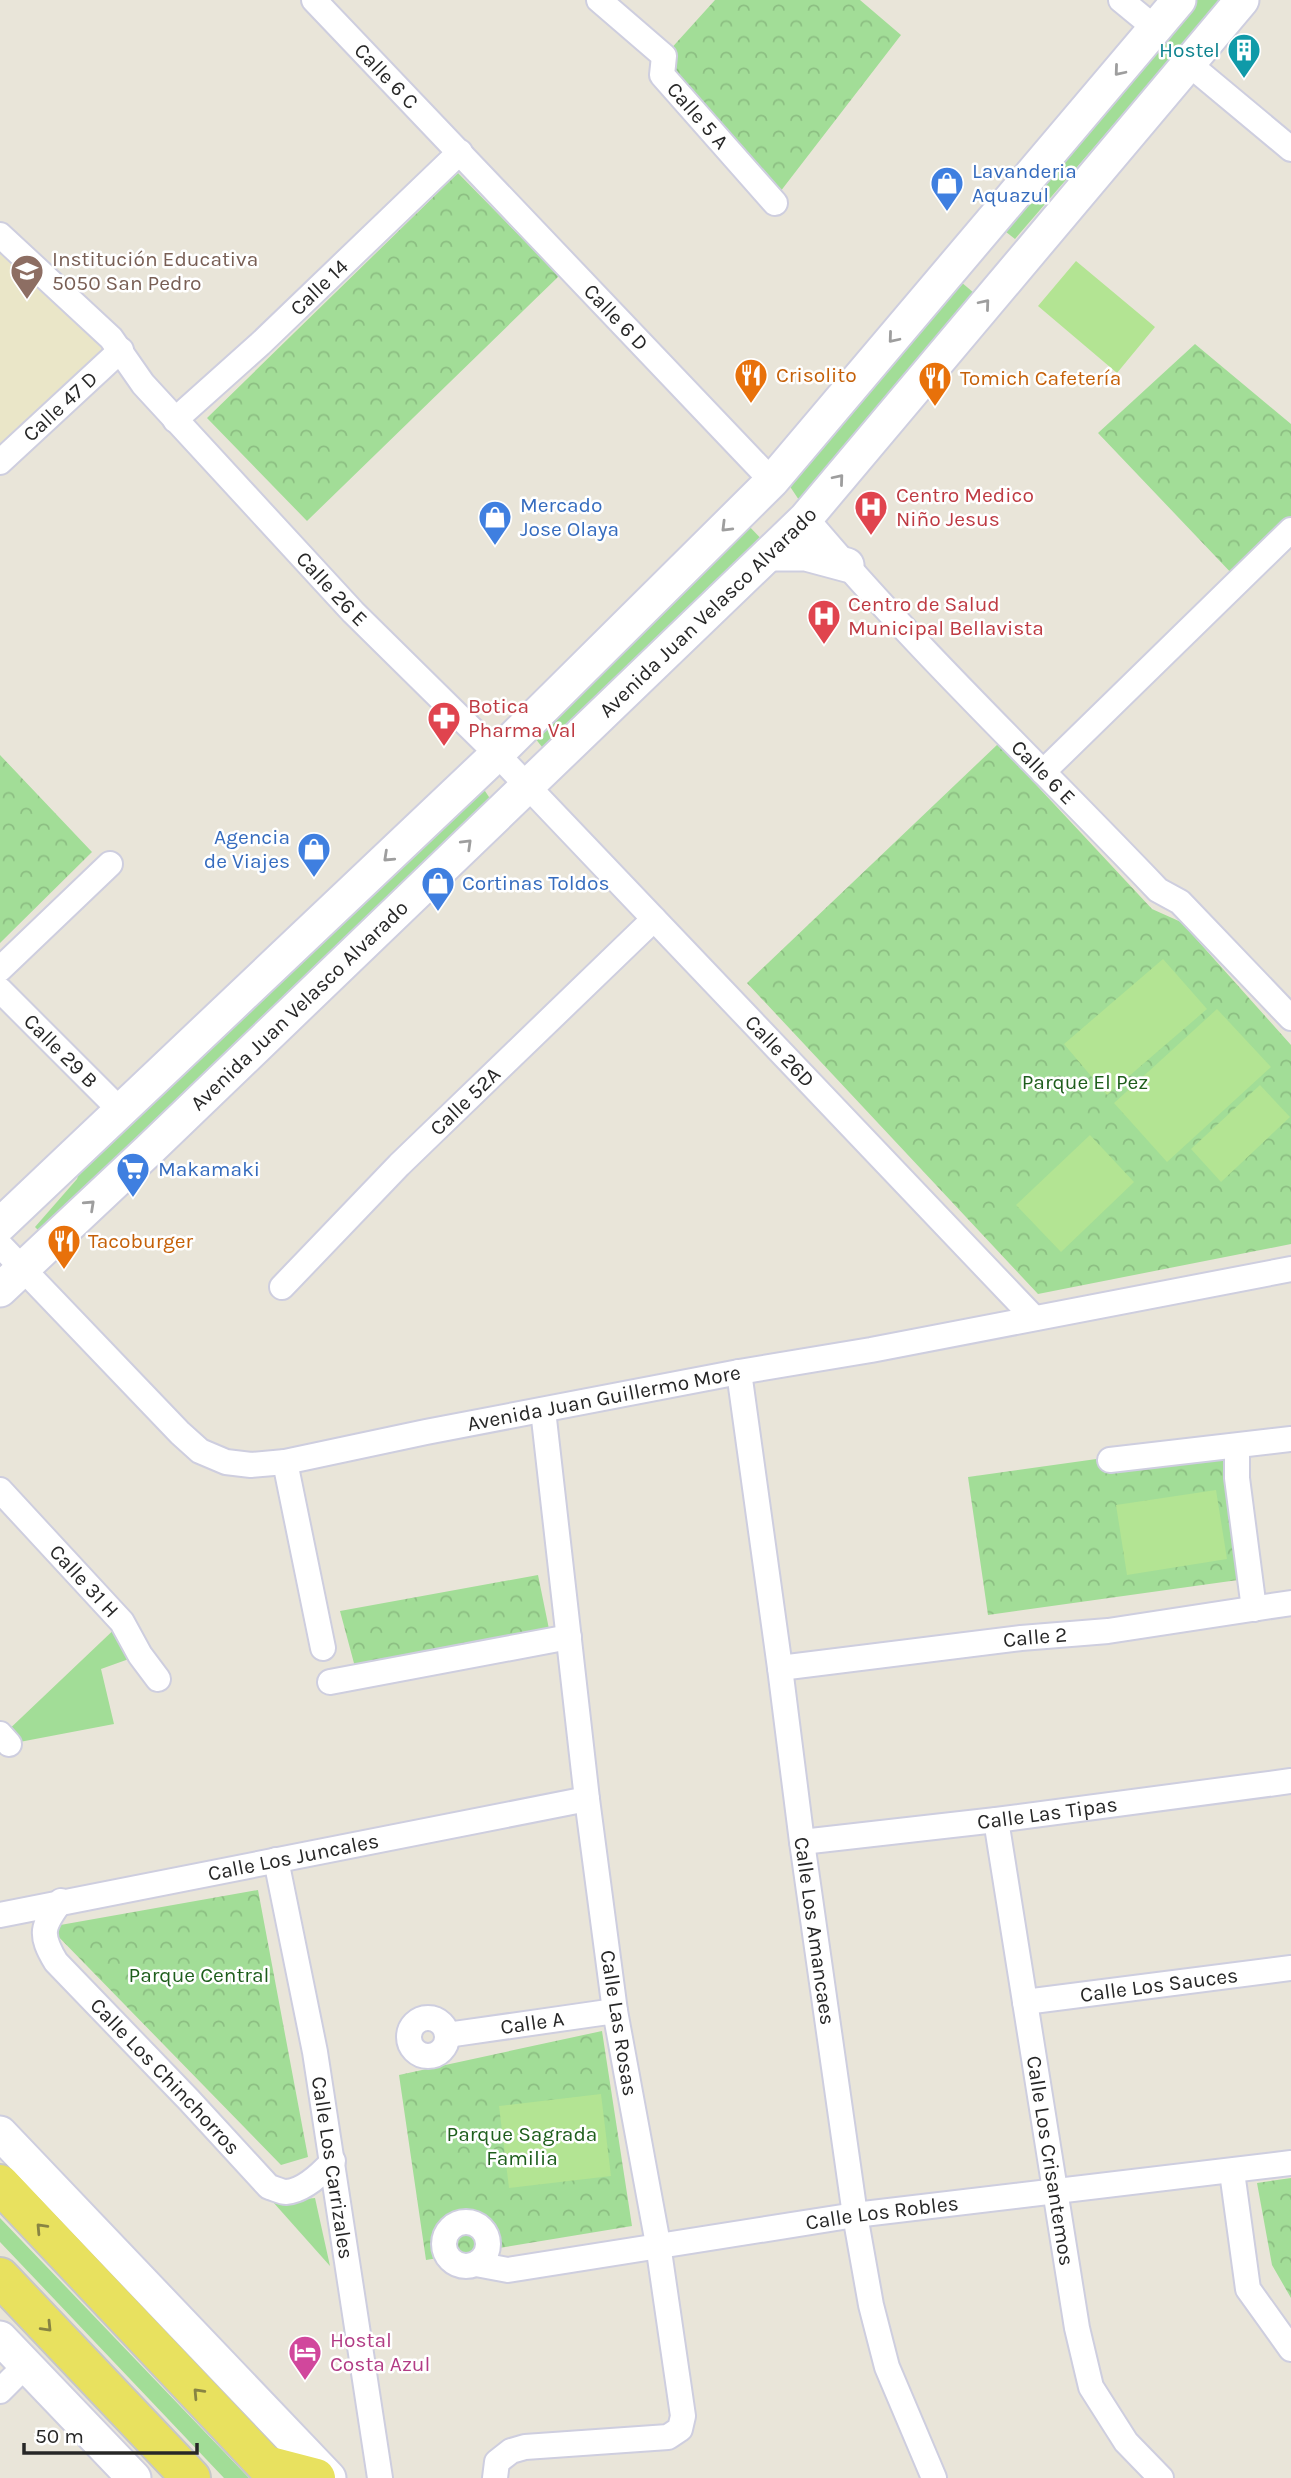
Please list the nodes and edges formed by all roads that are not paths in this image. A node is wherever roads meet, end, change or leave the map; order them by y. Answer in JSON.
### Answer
{"nodes":[{"id":1,"x":314,"y":0,"type":"edge"},
{"id":2,"x":599,"y":0,"type":"edge"},
{"id":3,"x":1122,"y":0,"type":"edge"},
{"id":4,"x":1179,"y":0,"type":"edge"},
{"id":5,"x":1242,"y":0,"type":"edge"},
{"id":6,"x":1155,"y":28,"type":"junction"},
{"id":7,"x":1188,"y":64,"type":"junction"},
{"id":8,"x":1291,"y":149,"type":"edge"},
{"id":9,"x":460,"y":152,"type":"junction"},
{"id":10,"x":775,"y":203,"type":"dead end"},
{"id":11,"x":0,"y":236,"type":"edge"},
{"id":12,"x":976,"y":238,"type":"junction"},
{"id":13,"x":1014,"y":269,"type":"junction"},
{"id":14,"x":121,"y":350,"type":"junction"},
{"id":15,"x":175,"y":420,"type":"junction"},
{"id":16,"x":0,"y":462,"type":"edge"},
{"id":17,"x":765,"y":488,"type":"junction"},
{"id":18,"x":800,"y":524,"type":"junction"},
{"id":19,"x":1291,"y":530,"type":"edge"},
{"id":20,"x":769,"y":554,"type":"junction"},
{"id":21,"x":847,"y":565,"type":"junction"},
{"id":22,"x":497,"y":754,"type":"junction"},
{"id":23,"x":1043,"y":772,"type":"junction"},
{"id":24,"x":528,"y":786,"type":"junction"},
{"id":25,"x":110,"y":864,"type":"dead end"},
{"id":26,"x":654,"y":919,"type":"junction"},
{"id":27,"x":0,"y":969,"type":"edge"},
{"id":28,"x":0,"y":990,"type":"edge"},
{"id":29,"x":1291,"y":1018,"type":"edge"},
{"id":30,"x":120,"y":1110,"type":"junction"},
{"id":31,"x":0,"y":1225,"type":"edge"},
{"id":32,"x":8,"y":1267,"type":"edge"},
{"id":33,"x":1291,"y":1269,"type":"edge"},
{"id":34,"x":282,"y":1287,"type":"dead end"},
{"id":35,"x":1034,"y":1318,"type":"junction"},
{"id":36,"x":739,"y":1372,"type":"junction"},
{"id":37,"x":543,"y":1410,"type":"junction"},
{"id":38,"x":1291,"y":1439,"type":"edge"},
{"id":39,"x":1237,"y":1446,"type":"junction"},
{"id":40,"x":1110,"y":1460,"type":"dead end"},
{"id":41,"x":285,"y":1462,"type":"junction"},
{"id":42,"x":0,"y":1490,"type":"edge"},
{"id":43,"x":1291,"y":1603,"type":"edge"},
{"id":44,"x":1254,"y":1609,"type":"junction"},
{"id":45,"x":569,"y":1637,"type":"junction"},
{"id":46,"x":323,"y":1648,"type":"dead end"},
{"id":47,"x":780,"y":1668,"type":"junction"},
{"id":48,"x":158,"y":1679,"type":"dead end"},
{"id":49,"x":330,"y":1682,"type":"dead end"},
{"id":50,"x":1291,"y":1781,"type":"edge"},
{"id":51,"x":587,"y":1799,"type":"junction"},
{"id":52,"x":996,"y":1820,"type":"junction"},
{"id":53,"x":802,"y":1842,"type":"junction"},
{"id":54,"x":276,"y":1860,"type":"junction"},
{"id":55,"x":61,"y":1901,"type":"junction"},
{"id":56,"x":0,"y":1915,"type":"edge"},
{"id":57,"x":1291,"y":1968,"type":"edge"},
{"id":58,"x":1025,"y":2002,"type":"junction"},
{"id":59,"x":615,"y":2011,"type":"junction"},
{"id":60,"x":447,"y":2035,"type":"dead end"},
{"id":61,"x":0,"y":2133,"type":"edge"},
{"id":62,"x":333,"y":2161,"type":"junction"},
{"id":63,"x":1291,"y":2164,"type":"edge"},
{"id":64,"x":1232,"y":2172,"type":"junction"},
{"id":65,"x":0,"y":2184,"type":"edge"},
{"id":66,"x":1056,"y":2190,"type":"junction"},
{"id":67,"x":855,"y":2215,"type":"junction"},
{"id":68,"x":658,"y":2244,"type":"junction"},
{"id":69,"x":476,"y":2264,"type":"dead end"},
{"id":70,"x":0,"y":2277,"type":"edge"},
{"id":71,"x":0,"y":2338,"type":"edge"},
{"id":72,"x":1291,"y":2348,"type":"edge"},
{"id":73,"x":26,"y":2365,"type":"junction"},
{"id":74,"x":0,"y":2391,"type":"edge"},
{"id":75,"x":272,"y":2472,"type":"edge"},
{"id":76,"x":134,"y":2478,"type":"edge"},
{"id":77,"x":191,"y":2478,"type":"edge"},
{"id":78,"x":316,"y":2478,"type":"edge"},
{"id":79,"x":329,"y":2478,"type":"edge"},
{"id":80,"x":380,"y":2478,"type":"edge"},
{"id":81,"x":495,"y":2478,"type":"edge"},
{"id":82,"x":934,"y":2478,"type":"edge"},
{"id":83,"x":1161,"y":2478,"type":"edge"}],
"edges":[{"from":1,"to":9,"type":"street","name":"Calle 6 C"},
{"from":2,"to":10,"type":"street","name":"Calle 5 A"},
{"from":3,"to":6,"type":"street"},
{"from":4,"to":6,"type":"main road"},
{"from":5,"to":7,"type":"main road","name":"Avenida Juan Velasco Alvarado"},
{"from":6,"to":12,"type":"main road","one_way":true},
{"from":7,"to":8,"type":"street"},
{"from":7,"to":13,"type":"main road","name":"Avenida Juan Velasco Alvarado"},
{"from":9,"to":15,"type":"street","name":"Calle 14"},
{"from":9,"to":17,"type":"street","name":"Calle 6 D"},
{"from":11,"to":14,"type":"street","name":"Calle 26 E"},
{"from":12,"to":13,"type":"main road"},
{"from":12,"to":17,"type":"main road","one_way":true},
{"from":18,"to":13,"type":"main road","name":"Avenida Juan Velasco Alvarado","one_way":true},
{"from":14,"to":15,"type":"street","name":"Calle 26 E"},
{"from":14,"to":16,"type":"street","name":"Calle 47 D"},
{"from":15,"to":22,"type":"street","name":"Calle 26 E"},
{"from":17,"to":18,"type":"main road"},
{"from":17,"to":22,"type":"main road","one_way":true},
{"from":18,"to":20,"type":"main road","name":"Avenida Juan Velasco Alvarado"},
{"from":18,"to":21,"type":"street","name":"Calle 6 E"},
{"from":19,"to":23,"type":"street"},
{"from":20,"to":21,"type":"main road"},
{"from":20,"to":24,"type":"main road","name":"Avenida Juan Velasco Alvarado"},
{"from":21,"to":23,"type":"street","name":"Calle 6 E"},
{"from":22,"to":24,"type":"street","name":"Calle 26 E"},
{"from":22,"to":30,"type":"main road","one_way":true},
{"from":23,"to":29,"type":"street","name":"Calle 6 E"},
{"from":24,"to":26,"type":"street","name":"Calle 26D"},
{"from":32,"to":24,"type":"main road","name":"Avenida Juan Velasco Alvarado","one_way":true},
{"from":25,"to":27,"type":"street"},
{"from":26,"to":34,"type":"street","name":"Calle 52A"},
{"from":26,"to":35,"type":"street","name":"Calle 26D"},
{"from":28,"to":30,"type":"street","name":"Calle 29 B"},
{"from":30,"to":31,"type":"main road"},
{"from":32,"to":41,"type":"street","name":"Avenida Juan Guillermo More"},
{"from":33,"to":35,"type":"street","name":"Avenida Juan Guillermo More"},
{"from":35,"to":36,"type":"street","name":"Avenida Juan Guillermo More"},
{"from":36,"to":37,"type":"street","name":"Avenida Juan Guillermo More"},
{"from":36,"to":47,"type":"street","name":"Calle Los Amancaes"},
{"from":37,"to":41,"type":"street","name":"Avenida Juan Guillermo More"},
{"from":37,"to":45,"type":"street","name":"Calle Las Rosas"},
{"from":38,"to":39,"type":"street"},
{"from":39,"to":40,"type":"street"},
{"from":39,"to":44,"type":"street"},
{"from":41,"to":46,"type":"street"},
{"from":42,"to":48,"type":"street","name":"Calle 31 H"},
{"from":43,"to":44,"type":"street","name":"Calle 2"},
{"from":44,"to":47,"type":"street","name":"Calle 2"},
{"from":45,"to":49,"type":"street"},
{"from":45,"to":51,"type":"street","name":"Calle Las Rosas"},
{"from":47,"to":53,"type":"street","name":"Calle Los Amancaes"},
{"from":50,"to":52,"type":"street","name":"Calle Las Tipas"},
{"from":51,"to":54,"type":"street","name":"Calle Los Juncales"},
{"from":51,"to":59,"type":"street","name":"Calle Las Rosas"},
{"from":52,"to":53,"type":"street","name":"Calle Las Tipas"},
{"from":52,"to":58,"type":"street","name":"Calle Los Crisantemos"},
{"from":53,"to":67,"type":"street","name":"Calle Los Amancaes"},
{"from":54,"to":55,"type":"street","name":"Calle Los Juncales"},
{"from":54,"to":62,"type":"street","name":"Calle Los Carrizales"},
{"from":55,"to":56,"type":"street","name":"Calle Los Juncales"},
{"from":55,"to":62,"type":"street","name":"Calle Los Chinchorros"},
{"from":57,"to":58,"type":"street","name":"Calle Los Sauces"},
{"from":58,"to":66,"type":"street","name":"Calle Los Crisantemos"},
{"from":59,"to":60,"type":"street","name":"Calle A"},
{"from":59,"to":68,"type":"street","name":"Calle Las Rosas"},
{"from":61,"to":79,"type":"main road"},
{"from":62,"to":80,"type":"street","name":"Calle Los Carrizales"},
{"from":63,"to":64,"type":"street","name":"Calle Los Robles"},
{"from":64,"to":66,"type":"street","name":"Calle Los Robles"},
{"from":64,"to":72,"type":"street"},
{"from":75,"to":65,"type":"main road","one_way":true},
{"from":66,"to":67,"type":"street","name":"Calle Los Robles"},
{"from":66,"to":83,"type":"street","name":"Calle Los Crisantemos"},
{"from":67,"to":68,"type":"street","name":"Calle Los Robles"},
{"from":67,"to":82,"type":"street","name":"Calle Los Amancaes"},
{"from":68,"to":69,"type":"street","name":"Calle Los Robles"},
{"from":68,"to":81,"type":"street","name":"Calle Las Rosas"},
{"from":70,"to":77,"type":"main road","one_way":true},
{"from":71,"to":73,"type":"main road"},
{"from":73,"to":74,"type":"street"},
{"from":73,"to":76,"type":"main road"},
{"from":75,"to":78,"type":"main road"}]}
